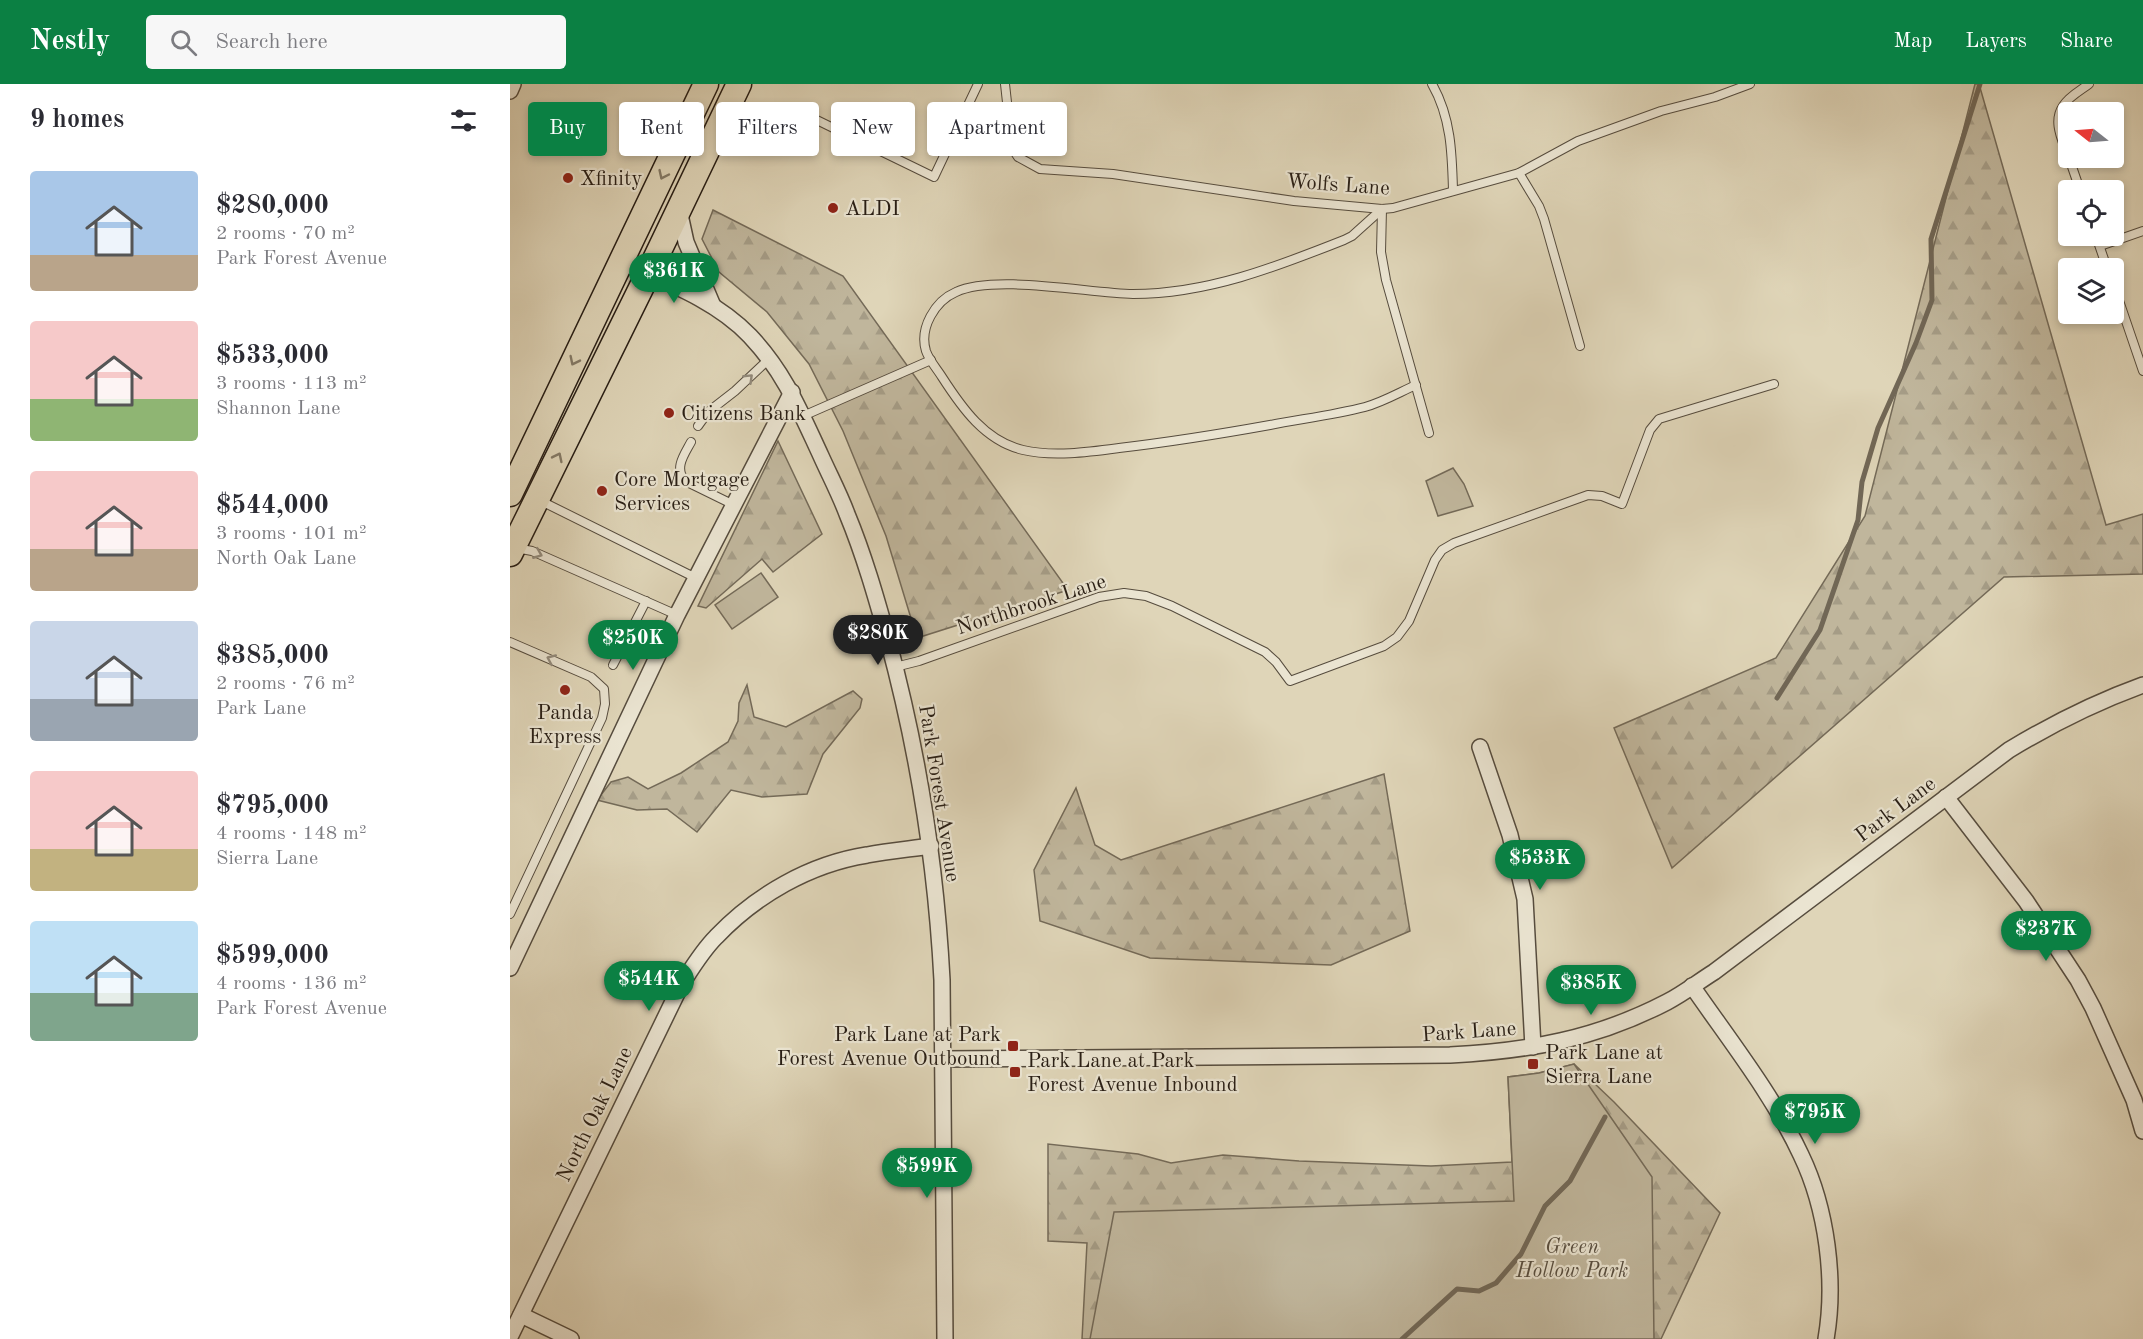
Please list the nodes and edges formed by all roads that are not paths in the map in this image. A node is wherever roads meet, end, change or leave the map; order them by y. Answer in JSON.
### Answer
{"nodes":[{"id":1,"x":513,"y":84,"type":"edge"},
{"id":2,"x":706,"y":84,"type":"edge"},
{"id":3,"x":739,"y":84,"type":"edge"},
{"id":4,"x":978,"y":84,"type":"edge"},
{"id":5,"x":1005,"y":84,"type":"edge"},
{"id":6,"x":1432,"y":84,"type":"edge"},
{"id":7,"x":1750,"y":84,"type":"edge"},
{"id":8,"x":2089,"y":84,"type":"edge"},
{"id":9,"x":510,"y":91,"type":"edge"},
{"id":10,"x":2067,"y":102,"type":"edge"},
{"id":11,"x":819,"y":121,"type":"edge"},
{"id":12,"x":1519,"y":172,"type":"junction"},
{"id":13,"x":1453,"y":190,"type":"junction"},
{"id":14,"x":1382,"y":209,"type":"junction"},
{"id":15,"x":678,"y":210,"type":"junction"},
{"id":16,"x":2143,"y":231,"type":"edge"},
{"id":17,"x":2124,"y":238,"type":"edge"},
{"id":18,"x":2100,"y":246,"type":"edge"},
{"id":19,"x":2104,"y":258,"type":"edge"},
{"id":20,"x":621,"y":262,"type":"junction"},
{"id":21,"x":648,"y":274,"type":"junction"},
{"id":22,"x":713,"y":306,"type":"junction"},
{"id":23,"x":2124,"y":315,"type":"edge"},
{"id":24,"x":1580,"y":346,"type":"dead end"},
{"id":25,"x":770,"y":358,"type":"junction"},
{"id":26,"x":931,"y":360,"type":"junction"},
{"id":27,"x":2143,"y":371,"type":"edge"},
{"id":28,"x":1416,"y":384,"type":"junction"},
{"id":29,"x":1774,"y":384,"type":"dead end"},
{"id":30,"x":792,"y":392,"type":"junction"},
{"id":31,"x":803,"y":416,"type":"junction"},
{"id":32,"x":698,"y":426,"type":"dead end"},
{"id":33,"x":1429,"y":433,"type":"dead end"},
{"id":34,"x":691,"y":442,"type":"dead end"},
{"id":35,"x":510,"y":494,"type":"edge"},
{"id":36,"x":537,"y":499,"type":"junction"},
{"id":37,"x":734,"y":505,"type":"junction"},
{"id":38,"x":511,"y":549,"type":"edge"},
{"id":39,"x":696,"y":579,"type":"junction"},
{"id":40,"x":646,"y":601,"type":"junction"},
{"id":41,"x":678,"y":615,"type":"junction"},
{"id":42,"x":510,"y":642,"type":"edge"},
{"id":43,"x":613,"y":665,"type":"dead end"},
{"id":44,"x":895,"y":667,"type":"junction"},
{"id":45,"x":2143,"y":685,"type":"edge"},
{"id":46,"x":1480,"y":747,"type":"dead end"},
{"id":47,"x":1946,"y":796,"type":"junction"},
{"id":48,"x":931,"y":846,"type":"junction"},
{"id":49,"x":510,"y":914,"type":"edge"},
{"id":50,"x":510,"y":968,"type":"edge"},
{"id":51,"x":1692,"y":986,"type":"junction"},
{"id":52,"x":1533,"y":1047,"type":"junction"},
{"id":53,"x":942,"y":1059,"type":"junction"},
{"id":54,"x":2143,"y":1131,"type":"edge"},
{"id":55,"x":521,"y":1315,"type":"junction"},
{"id":56,"x":510,"y":1337,"type":"edge"},
{"id":57,"x":571,"y":1339,"type":"edge"},
{"id":58,"x":945,"y":1339,"type":"edge"},
{"id":59,"x":1826,"y":1339,"type":"edge"}],
"edges":[{"from":1,"to":9,"type":"street"},
{"from":2,"to":20,"type":"main road","one_way":true},
{"from":3,"to":15,"type":"main road"},
{"from":4,"to":11,"type":"lane"},
{"from":5,"to":14,"type":"lane","name":"Wolfs Lane"},
{"from":6,"to":13,"type":"lane"},
{"from":7,"to":12,"type":"lane","name":"Wolfs Lane"},
{"from":8,"to":10,"type":"lane"},
{"from":12,"to":13,"type":"lane","name":"Wolfs Lane"},
{"from":12,"to":24,"type":"lane"},
{"from":13,"to":14,"type":"lane","name":"Wolfs Lane"},
{"from":14,"to":26,"type":"lane"},
{"from":14,"to":28,"type":"lane"},
{"from":15,"to":21,"type":"main road"},
{"from":15,"to":22,"type":"street","name":"Park Forest Avenue"},
{"from":16,"to":17,"type":"lane"},
{"from":18,"to":19,"type":"lane"},
{"from":20,"to":21,"type":"street","name":"Park Forest Avenue"},
{"from":20,"to":35,"type":"main road","one_way":true},
{"from":21,"to":22,"type":"street","name":"Park Forest Avenue"},
{"from":36,"to":21,"type":"main road","one_way":true},
{"from":22,"to":25,"type":"street","name":"Park Forest Avenue"},
{"from":23,"to":27,"type":"lane"},
{"from":25,"to":30,"type":"street","name":"Park Forest Avenue"},
{"from":32,"to":25,"type":"lane","one_way":true},
{"from":26,"to":28,"type":"lane"},
{"from":26,"to":31,"type":"lane"},
{"from":28,"to":33,"type":"lane"},
{"from":29,"to":44,"type":"lane","name":"Northbrook Lane"},
{"from":30,"to":31,"type":"street","name":"Park Forest Avenue"},
{"from":30,"to":37,"type":"street"},
{"from":31,"to":44,"type":"street","name":"Park Forest Avenue"},
{"from":34,"to":37,"type":"lane"},
{"from":36,"to":38,"type":"main road"},
{"from":36,"to":39,"type":"lane"},
{"from":37,"to":39,"type":"street"},
{"from":38,"to":40,"type":"lane","one_way":true},
{"from":39,"to":41,"type":"street"},
{"from":40,"to":41,"type":"lane"},
{"from":40,"to":43,"type":"lane"},
{"from":41,"to":50,"type":"street"},
{"from":49,"to":42,"type":"lane","one_way":true},
{"from":44,"to":48,"type":"street","name":"Park Forest Avenue"},
{"from":45,"to":47,"type":"street","name":"Park Lane"},
{"from":46,"to":52,"type":"street"},
{"from":47,"to":51,"type":"street","name":"Park Lane"},
{"from":47,"to":54,"type":"street"},
{"from":48,"to":53,"type":"street","name":"Park Forest Avenue"},
{"from":48,"to":55,"type":"street","name":"North Oak Lane"},
{"from":51,"to":52,"type":"street","name":"Park Lane"},
{"from":51,"to":59,"type":"street"},
{"from":52,"to":53,"type":"street","name":"Park Lane"},
{"from":53,"to":58,"type":"street","name":"Park Forest Avenue"},
{"from":55,"to":56,"type":"street","name":"North Oak Lane"},
{"from":55,"to":57,"type":"street"}]}
